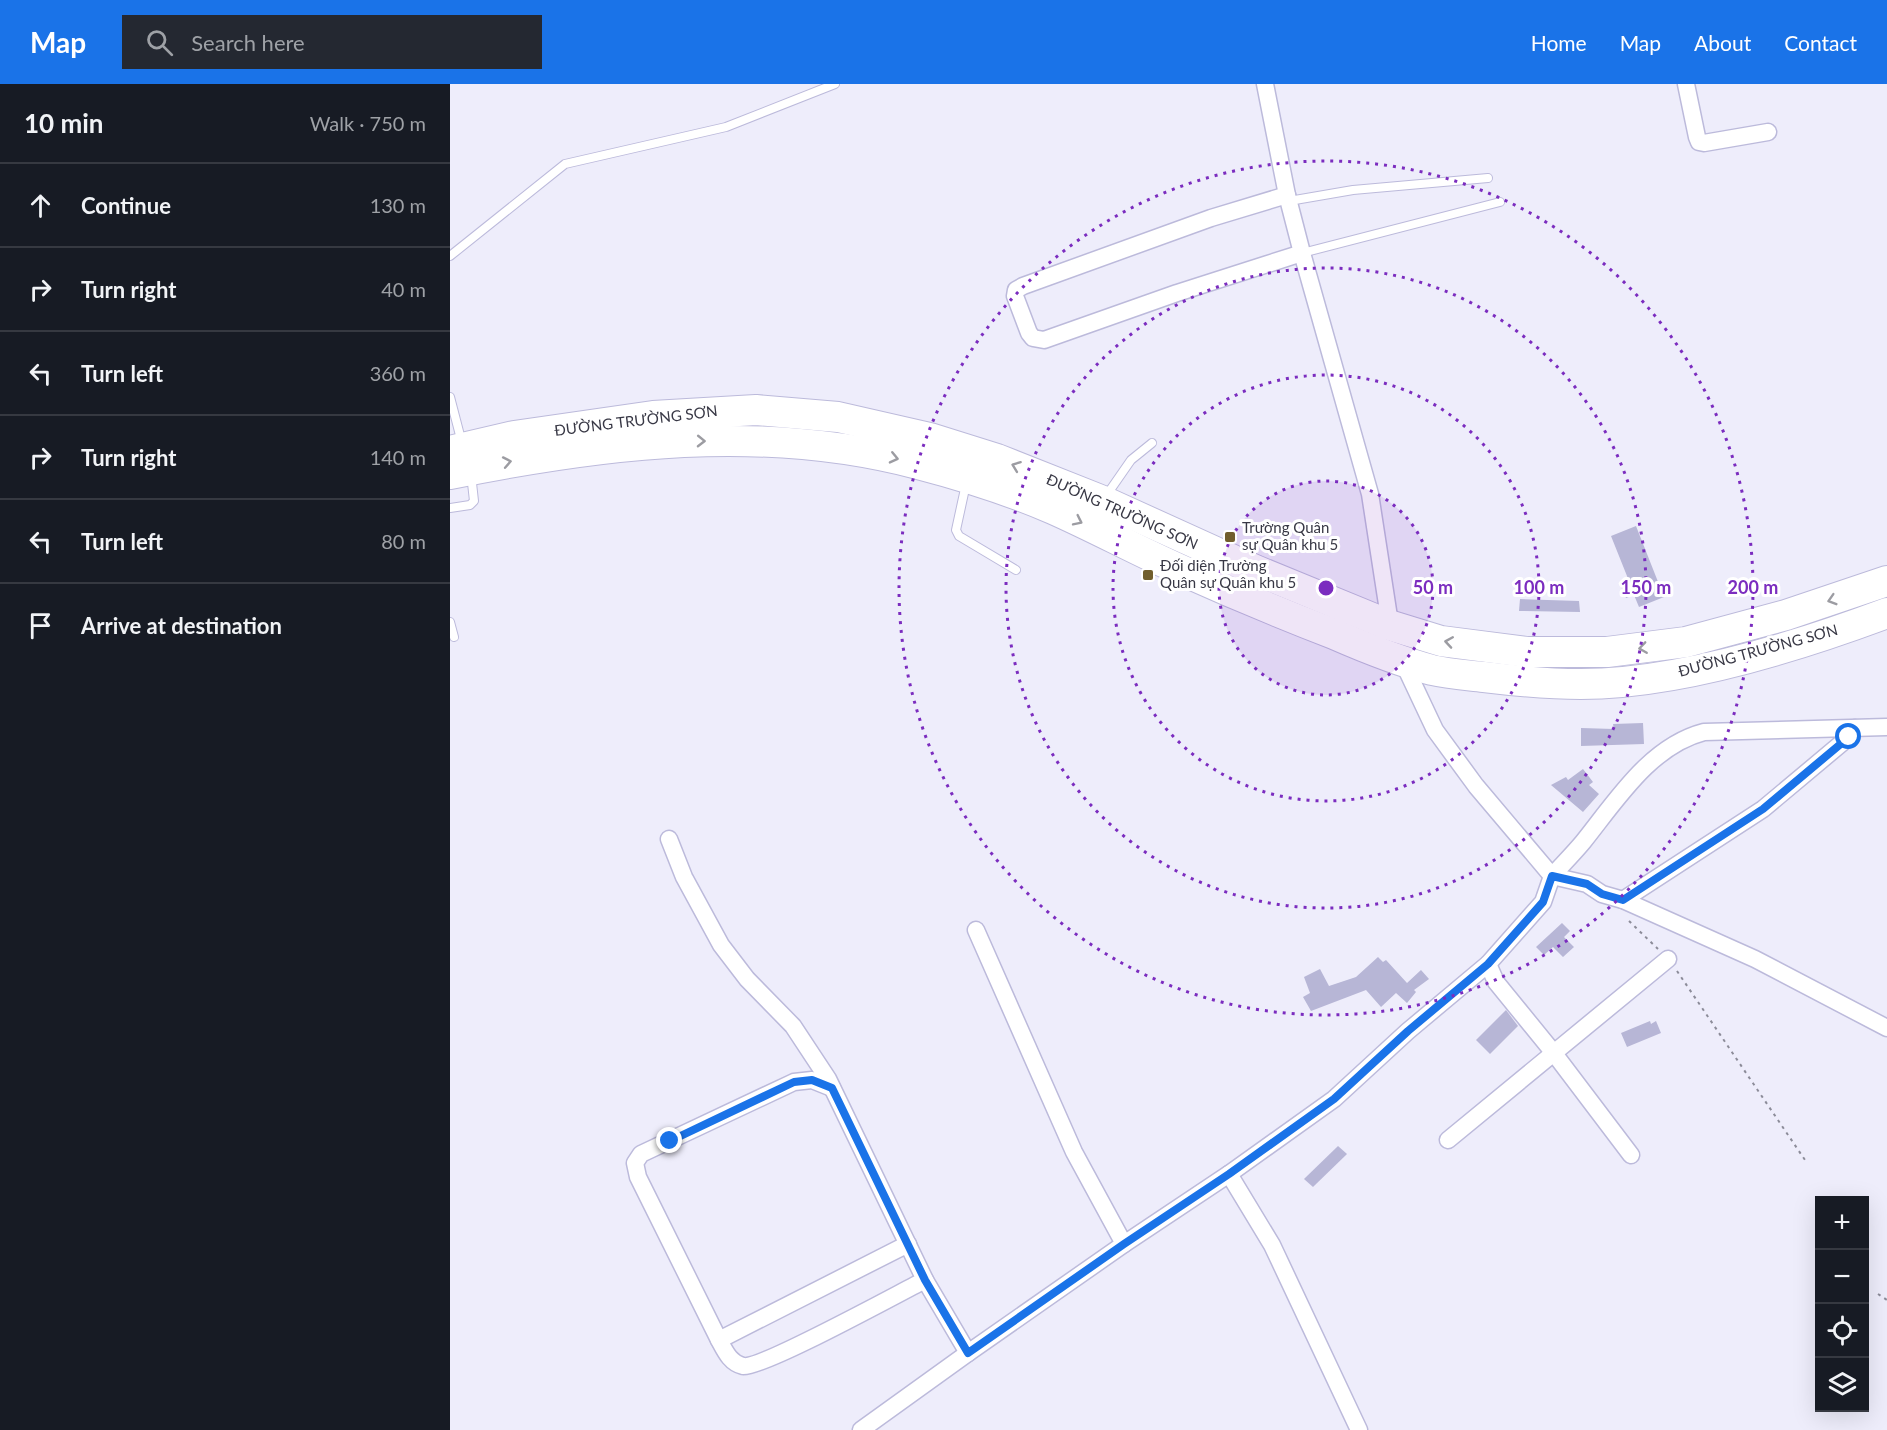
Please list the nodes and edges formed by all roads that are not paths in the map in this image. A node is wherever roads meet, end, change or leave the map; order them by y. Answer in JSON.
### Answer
{"nodes":[{"id":1,"x":835,"y":84,"type":"edge"},
{"id":2,"x":1265,"y":84,"type":"edge"},
{"id":3,"x":1686,"y":84,"type":"edge"},
{"id":4,"x":1768,"y":132,"type":"dead end"},
{"id":5,"x":1488,"y":178,"type":"dead end"},
{"id":6,"x":1288,"y":198,"type":"junction"},
{"id":7,"x":1500,"y":202,"type":"dead end"},
{"id":8,"x":1302,"y":252,"type":"junction"},
{"id":9,"x":450,"y":256,"type":"edge"},
{"id":10,"x":450,"y":397,"type":"edge"},
{"id":11,"x":1152,"y":443,"type":"dead end"},
{"id":12,"x":459,"y":461,"type":"edge"},
{"id":13,"x":967,"y":478,"type":"junction"},
{"id":14,"x":1103,"y":501,"type":"junction"},
{"id":15,"x":450,"y":508,"type":"edge"},
{"id":16,"x":1016,"y":570,"type":"dead end"},
{"id":17,"x":1887,"y":581,"type":"edge"},
{"id":18,"x":1887,"y":613,"type":"edge"},
{"id":19,"x":450,"y":622,"type":"edge"},
{"id":20,"x":1389,"y":625,"type":"junction"},
{"id":21,"x":454,"y":637,"type":"dead end"},
{"id":22,"x":1402,"y":660,"type":"junction"},
{"id":23,"x":1887,"y":727,"type":"edge"},
{"id":24,"x":1855,"y":728,"type":"junction"},
{"id":25,"x":669,"y":839,"type":"dead end"},
{"id":26,"x":1552,"y":876,"type":"junction"},
{"id":27,"x":1623,"y":900,"type":"junction"},
{"id":28,"x":976,"y":930,"type":"dead end"},
{"id":29,"x":1668,"y":959,"type":"road end"},
{"id":30,"x":1488,"y":964,"type":"junction"},
{"id":31,"x":1887,"y":1028,"type":"edge"},
{"id":32,"x":1554,"y":1052,"type":"junction"},
{"id":33,"x":832,"y":1088,"type":"junction"},
{"id":34,"x":1448,"y":1140,"type":"dead end"},
{"id":35,"x":1631,"y":1155,"type":"dead end"},
{"id":36,"x":1229,"y":1174,"type":"junction"},
{"id":37,"x":908,"y":1244,"type":"junction"},
{"id":38,"x":1124,"y":1244,"type":"junction"},
{"id":39,"x":925,"y":1280,"type":"junction"},
{"id":40,"x":719,"y":1340,"type":"junction"},
{"id":41,"x":968,"y":1353,"type":"junction"},
{"id":42,"x":861,"y":1430,"type":"edge"},
{"id":43,"x":1359,"y":1430,"type":"edge"}],
"edges":[{"from":1,"to":9,"type":"lane"},
{"from":2,"to":6,"type":"street"},
{"from":3,"to":4,"type":"street"},
{"from":5,"to":6,"type":"lane"},
{"from":6,"to":8,"type":"street"},
{"from":6,"to":8,"type":"street"},
{"from":7,"to":8,"type":"lane"},
{"from":8,"to":20,"type":"street"},
{"from":10,"to":12,"type":"lane"},
{"from":11,"to":14,"type":"lane"},
{"from":12,"to":13,"type":"highway","name":"ĐƯỜNG TRƯỜNG SƠN","one_way":true},
{"from":14,"to":12,"type":"highway","name":"ĐƯỜNG TRƯỜNG SƠN","one_way":true},
{"from":12,"to":15,"type":"lane"},
{"from":13,"to":16,"type":"lane"},
{"from":13,"to":22,"type":"highway","name":"ĐƯỜNG TRƯỜNG SƠN","one_way":true},
{"from":14,"to":20,"type":"highway","name":"ĐƯỜNG TRƯỜNG SƠN"},
{"from":17,"to":20,"type":"highway","name":"ĐƯỜNG TRƯỜNG SƠN","one_way":true},
{"from":18,"to":22,"type":"highway","name":"ĐƯỜNG TRƯỜNG SƠN"},
{"from":19,"to":21,"type":"lane"},
{"from":20,"to":22,"type":"street"},
{"from":22,"to":26,"type":"street"},
{"from":23,"to":24,"type":"street"},
{"from":24,"to":26,"type":"street"},
{"from":24,"to":27,"type":"street"},
{"from":25,"to":33,"type":"street"},
{"from":26,"to":27,"type":"street"},
{"from":26,"to":30,"type":"street"},
{"from":27,"to":31,"type":"street"},
{"from":28,"to":38,"type":"street"},
{"from":29,"to":32,"type":"street"},
{"from":30,"to":32,"type":"street"},
{"from":30,"to":36,"type":"street"},
{"from":32,"to":34,"type":"street"},
{"from":32,"to":35,"type":"street"},
{"from":33,"to":37,"type":"street"},
{"from":33,"to":40,"type":"street"},
{"from":36,"to":38,"type":"street"},
{"from":36,"to":43,"type":"street"},
{"from":37,"to":39,"type":"street"},
{"from":37,"to":40,"type":"street"},
{"from":38,"to":41,"type":"street"},
{"from":39,"to":40,"type":"street"},
{"from":39,"to":41,"type":"street"},
{"from":41,"to":42,"type":"street"}]}
